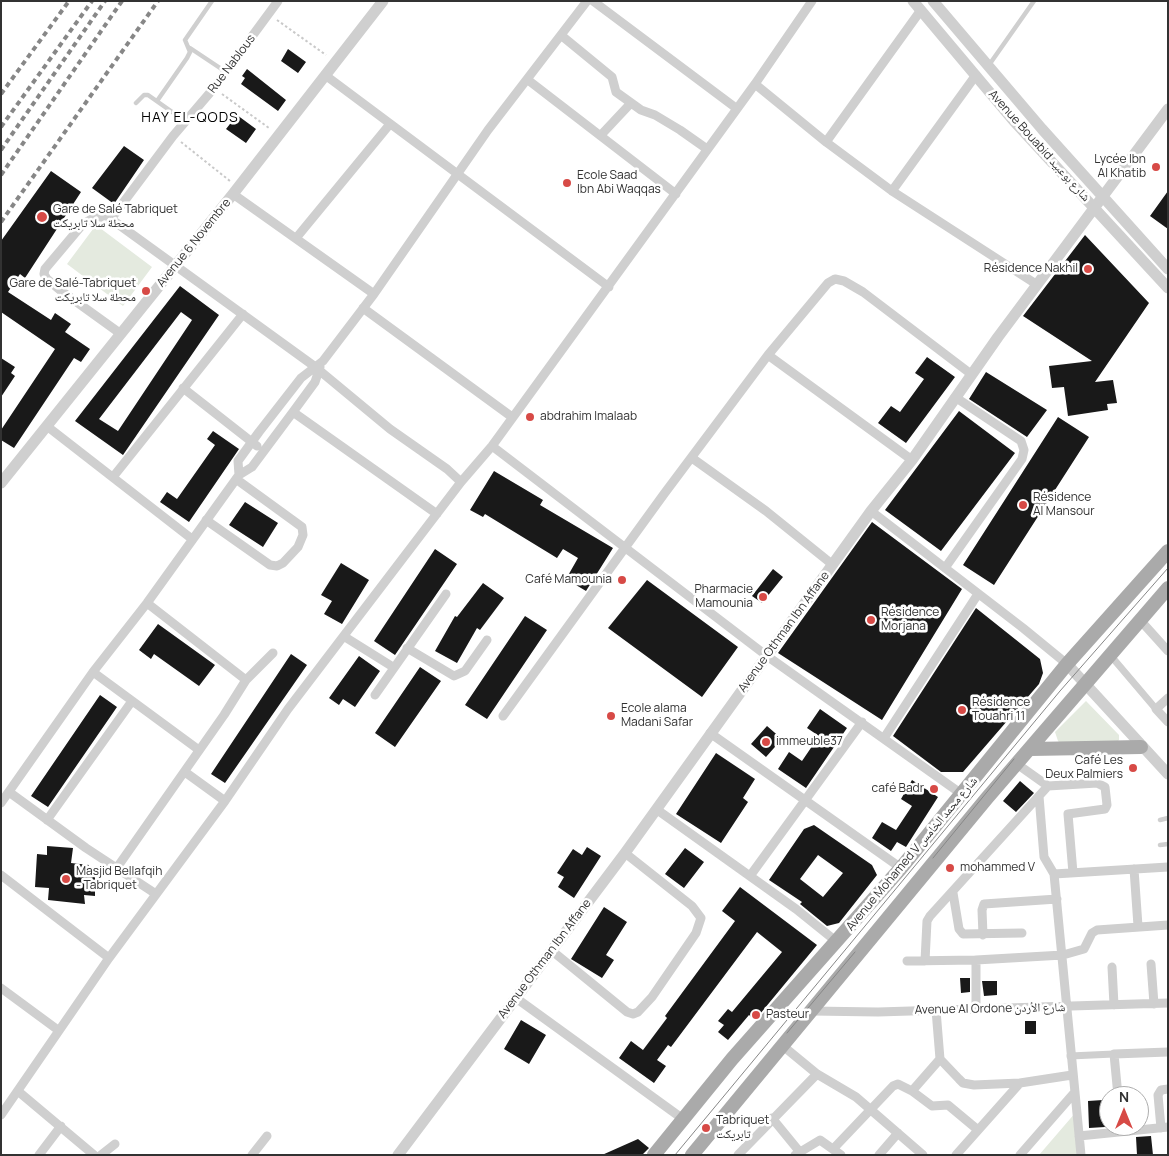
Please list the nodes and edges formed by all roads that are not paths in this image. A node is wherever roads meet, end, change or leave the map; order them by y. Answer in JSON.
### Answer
{"nodes":[{"id":1,"x":212,"y":1,"type":"edge"},
{"id":2,"x":278,"y":1,"type":"edge"},
{"id":3,"x":383,"y":1,"type":"edge"},
{"id":4,"x":587,"y":1,"type":"edge"},
{"id":5,"x":593,"y":1,"type":"edge"},
{"id":6,"x":812,"y":1,"type":"edge"},
{"id":7,"x":932,"y":1,"type":"edge"},
{"id":8,"x":1034,"y":1,"type":"edge"},
{"id":9,"x":917,"y":6,"type":"edge"},
{"id":10,"x":562,"y":36,"type":"junction"},
{"id":11,"x":190,"y":48,"type":"junction"},
{"id":12,"x":988,"y":66,"type":"junction"},
{"id":13,"x":226,"y":72,"type":"junction"},
{"id":14,"x":326,"y":75,"type":"junction"},
{"id":15,"x":976,"y":76,"type":"junction"},
{"id":16,"x":528,"y":80,"type":"junction"},
{"id":17,"x":755,"y":84,"type":"junction"},
{"id":18,"x":157,"y":101,"type":"junction"},
{"id":19,"x":136,"y":103,"type":"dead end"},
{"id":20,"x":631,"y":103,"type":"junction"},
{"id":21,"x":736,"y":108,"type":"junction"},
{"id":22,"x":1168,"y":109,"type":"edge"},
{"id":23,"x":186,"y":122,"type":"junction"},
{"id":24,"x":390,"y":124,"type":"junction"},
{"id":25,"x":601,"y":135,"type":"junction"},
{"id":26,"x":826,"y":142,"type":"junction"},
{"id":27,"x":707,"y":150,"type":"junction"},
{"id":28,"x":457,"y":174,"type":"junction"},
{"id":29,"x":236,"y":190,"type":"junction"},
{"id":30,"x":892,"y":191,"type":"junction"},
{"id":31,"x":676,"y":194,"type":"junction"},
{"id":32,"x":1102,"y":196,"type":"junction"},
{"id":33,"x":1094,"y":207,"type":"junction"},
{"id":34,"x":111,"y":219,"type":"junction"},
{"id":35,"x":297,"y":237,"type":"junction"},
{"id":36,"x":176,"y":265,"type":"junction"},
{"id":37,"x":1168,"y":269,"type":"edge"},
{"id":38,"x":1036,"y":284,"type":"junction"},
{"id":39,"x":609,"y":287,"type":"junction"},
{"id":40,"x":1168,"y":288,"type":"edge"},
{"id":41,"x":374,"y":294,"type":"junction"},
{"id":42,"x":363,"y":308,"type":"junction"},
{"id":43,"x":243,"y":314,"type":"junction"},
{"id":44,"x":121,"y":334,"type":"junction"},
{"id":45,"x":768,"y":355,"type":"junction"},
{"id":46,"x":318,"y":367,"type":"junction"},
{"id":47,"x":972,"y":374,"type":"junction"},
{"id":48,"x":183,"y":388,"type":"junction"},
{"id":49,"x":955,"y":396,"type":"junction"},
{"id":50,"x":293,"y":412,"type":"junction"},
{"id":51,"x":512,"y":417,"type":"junction"},
{"id":52,"x":48,"y":427,"type":"junction"},
{"id":53,"x":252,"y":443,"type":"junction"},
{"id":54,"x":492,"y":446,"type":"junction"},
{"id":55,"x":263,"y":451,"type":"junction"},
{"id":56,"x":692,"y":458,"type":"junction"},
{"id":57,"x":912,"y":460,"type":"junction"},
{"id":58,"x":113,"y":477,"type":"junction"},
{"id":59,"x":237,"y":477,"type":"junction"},
{"id":60,"x":460,"y":482,"type":"junction"},
{"id":61,"x":1,"y":483,"type":"edge"},
{"id":62,"x":871,"y":511,"type":"junction"},
{"id":63,"x":437,"y":514,"type":"junction"},
{"id":64,"x":206,"y":520,"type":"junction"},
{"id":65,"x":192,"y":539,"type":"junction"},
{"id":66,"x":624,"y":549,"type":"junction"},
{"id":67,"x":1168,"y":552,"type":"edge"},
{"id":68,"x":833,"y":565,"type":"junction"},
{"id":69,"x":945,"y":568,"type":"junction"},
{"id":70,"x":1168,"y":588,"type":"edge"},
{"id":71,"x":446,"y":594,"type":"dead end"},
{"id":72,"x":978,"y":594,"type":"junction"},
{"id":73,"x":147,"y":603,"type":"junction"},
{"id":74,"x":1140,"y":620,"type":"junction"},
{"id":75,"x":345,"y":637,"type":"junction"},
{"id":76,"x":487,"y":640,"type":"dead end"},
{"id":77,"x":407,"y":648,"type":"junction"},
{"id":78,"x":1168,"y":650,"type":"edge"},
{"id":79,"x":273,"y":653,"type":"dead end"},
{"id":80,"x":767,"y":656,"type":"junction"},
{"id":81,"x":1111,"y":656,"type":"junction"},
{"id":82,"x":1067,"y":664,"type":"junction"},
{"id":83,"x":393,"y":667,"type":"junction"},
{"id":84,"x":93,"y":672,"type":"junction"},
{"id":85,"x":246,"y":680,"type":"junction"},
{"id":86,"x":1084,"y":684,"type":"junction"},
{"id":87,"x":375,"y":695,"type":"dead end"},
{"id":88,"x":1168,"y":698,"type":"edge"},
{"id":89,"x":132,"y":701,"type":"junction"},
{"id":90,"x":1156,"y":709,"type":"junction"},
{"id":91,"x":503,"y":716,"type":"dead end"},
{"id":92,"x":862,"y":722,"type":"junction"},
{"id":93,"x":1168,"y":722,"type":"edge"},
{"id":94,"x":710,"y":733,"type":"junction"},
{"id":95,"x":884,"y":738,"type":"junction"},
{"id":96,"x":1141,"y":747,"type":"junction"},
{"id":97,"x":1031,"y":749,"type":"junction"},
{"id":98,"x":199,"y":750,"type":"junction"},
{"id":99,"x":1017,"y":764,"type":"junction"},
{"id":100,"x":185,"y":772,"type":"junction"},
{"id":101,"x":1168,"y":774,"type":"edge"},
{"id":102,"x":1048,"y":786,"type":"junction"},
{"id":103,"x":9,"y":792,"type":"junction"},
{"id":104,"x":963,"y":795,"type":"junction"},
{"id":105,"x":1039,"y":796,"type":"junction"},
{"id":106,"x":806,"y":799,"type":"junction"},
{"id":107,"x":225,"y":801,"type":"junction"},
{"id":108,"x":1,"y":803,"type":"edge"},
{"id":109,"x":656,"y":809,"type":"junction"},
{"id":110,"x":1168,"y":818,"type":"edge"},
{"id":111,"x":48,"y":820,"type":"junction"},
{"id":112,"x":1160,"y":820,"type":"dead end"},
{"id":113,"x":1168,"y":844,"type":"edge"},
{"id":114,"x":1160,"y":845,"type":"dead end"},
{"id":115,"x":624,"y":853,"type":"junction"},
{"id":116,"x":1168,"y":867,"type":"edge"},
{"id":117,"x":901,"y":868,"type":"junction"},
{"id":118,"x":116,"y":869,"type":"junction"},
{"id":119,"x":1134,"y":869,"type":"junction"},
{"id":120,"x":1073,"y":873,"type":"junction"},
{"id":121,"x":1054,"y":874,"type":"junction"},
{"id":122,"x":1,"y":875,"type":"edge"},
{"id":123,"x":750,"y":876,"type":"junction"},
{"id":124,"x":953,"y":893,"type":"junction"},
{"id":125,"x":156,"y":894,"type":"junction"},
{"id":126,"x":1057,"y":899,"type":"junction"},
{"id":127,"x":1168,"y":925,"type":"edge"},
{"id":128,"x":1138,"y":926,"type":"junction"},
{"id":129,"x":1022,"y":933,"type":"dead end"},
{"id":130,"x":983,"y":935,"type":"junction"},
{"id":131,"x":837,"y":942,"type":"junction"},
{"id":132,"x":551,"y":950,"type":"junction"},
{"id":133,"x":1063,"y":955,"type":"junction"},
{"id":134,"x":109,"y":958,"type":"junction"},
{"id":135,"x":976,"y":960,"type":"junction"},
{"id":136,"x":925,"y":961,"type":"junction"},
{"id":137,"x":906,"y":962,"type":"dead end"},
{"id":138,"x":1151,"y":964,"type":"dead end"},
{"id":139,"x":1112,"y":968,"type":"dead end"},
{"id":140,"x":1,"y":988,"type":"edge"},
{"id":141,"x":516,"y":998,"type":"junction"},
{"id":142,"x":1168,"y":1003,"type":"edge"},
{"id":143,"x":1154,"y":1004,"type":"junction"},
{"id":144,"x":1114,"y":1005,"type":"junction"},
{"id":145,"x":1067,"y":1007,"type":"junction"},
{"id":146,"x":976,"y":1009,"type":"junction"},
{"id":147,"x":936,"y":1010,"type":"junction"},
{"id":148,"x":812,"y":1011,"type":"junction"},
{"id":149,"x":58,"y":1030,"type":"junction"},
{"id":150,"x":783,"y":1046,"type":"junction"},
{"id":151,"x":1168,"y":1052,"type":"edge"},
{"id":152,"x":1114,"y":1054,"type":"junction"},
{"id":153,"x":1070,"y":1056,"type":"junction"},
{"id":154,"x":940,"y":1059,"type":"junction"},
{"id":155,"x":817,"y":1074,"type":"junction"},
{"id":156,"x":1072,"y":1075,"type":"junction"},
{"id":157,"x":1020,"y":1083,"type":"junction"},
{"id":158,"x":1117,"y":1086,"type":"edge"},
{"id":159,"x":1168,"y":1089,"type":"edge"},
{"id":160,"x":912,"y":1090,"type":"junction"},
{"id":161,"x":19,"y":1092,"type":"junction"},
{"id":162,"x":1075,"y":1092,"type":"junction"},
{"id":163,"x":871,"y":1110,"type":"junction"},
{"id":164,"x":1,"y":1115,"type":"edge"},
{"id":165,"x":772,"y":1118,"type":"junction"},
{"id":166,"x":683,"y":1119,"type":"junction"},
{"id":167,"x":61,"y":1126,"type":"junction"},
{"id":168,"x":1149,"y":1128,"type":"edge"},
{"id":169,"x":1164,"y":1128,"type":"edge"},
{"id":170,"x":978,"y":1130,"type":"junction"},
{"id":171,"x":898,"y":1133,"type":"junction"},
{"id":172,"x":1099,"y":1133,"type":"edge"},
{"id":173,"x":267,"y":1136,"type":"dead end"},
{"id":174,"x":1079,"y":1136,"type":"junction"},
{"id":175,"x":115,"y":1144,"type":"dead end"},
{"id":176,"x":834,"y":1148,"type":"junction"},
{"id":177,"x":797,"y":1153,"type":"edge"},
{"id":178,"x":38,"y":1155,"type":"edge"},
{"id":179,"x":94,"y":1155,"type":"edge"},
{"id":180,"x":101,"y":1155,"type":"edge"},
{"id":181,"x":252,"y":1155,"type":"edge"},
{"id":182,"x":398,"y":1155,"type":"edge"},
{"id":183,"x":654,"y":1155,"type":"edge"},
{"id":184,"x":692,"y":1155,"type":"edge"},
{"id":185,"x":738,"y":1155,"type":"edge"},
{"id":186,"x":842,"y":1155,"type":"edge"},
{"id":187,"x":879,"y":1155,"type":"edge"},
{"id":188,"x":923,"y":1155,"type":"edge"},
{"id":189,"x":956,"y":1155,"type":"edge"},
{"id":190,"x":1020,"y":1155,"type":"edge"},
{"id":191,"x":1081,"y":1155,"type":"edge"}],
"edges":[{"from":1,"to":11,"type":"lane"},
{"from":2,"to":13,"type":"street","name":"Rue Nablous"},
{"from":3,"to":14,"type":"street","name":"Avenue 6 Novembre"},
{"from":4,"to":10,"type":"street"},
{"from":5,"to":21,"type":"street"},
{"from":6,"to":17,"type":"street"},
{"from":7,"to":12,"type":"street","name":"Avenue Bouabid شارع بوعبيد"},
{"from":8,"to":12,"type":"lane"},
{"from":9,"to":15,"type":"street","name":"Avenue Bouabid شارع بوعبيد"},
{"from":9,"to":26,"type":"street"},
{"from":10,"to":16,"type":"street"},
{"from":10,"to":20,"type":"street"},
{"from":11,"to":13,"type":"lane"},
{"from":11,"to":18,"type":"lane"},
{"from":12,"to":32,"type":"street","name":"Avenue Bouabid شارع بوعبيد"},
{"from":13,"to":23,"type":"street","name":"Rue Nablous"},
{"from":14,"to":24,"type":"street"},
{"from":14,"to":29,"type":"street","name":"Avenue 6 Novembre"},
{"from":15,"to":30,"type":"street"},
{"from":15,"to":33,"type":"street","name":"Avenue Bouabid شارع بوعبيد"},
{"from":16,"to":25,"type":"street"},
{"from":16,"to":28,"type":"street"},
{"from":17,"to":21,"type":"street"},
{"from":17,"to":26,"type":"street"},
{"from":18,"to":19,"type":"lane"},
{"from":18,"to":23,"type":"lane"},
{"from":20,"to":25,"type":"street"},
{"from":20,"to":27,"type":"street"},
{"from":21,"to":27,"type":"street"},
{"from":22,"to":32,"type":"street","name":"Avenue Othman Ibn Affane"},
{"from":23,"to":34,"type":"street","name":"Rue Nablous"},
{"from":24,"to":28,"type":"street"},
{"from":24,"to":35,"type":"street"},
{"from":25,"to":31,"type":"street"},
{"from":26,"to":30,"type":"street"},
{"from":27,"to":31,"type":"street"},
{"from":28,"to":39,"type":"street"},
{"from":28,"to":41,"type":"street"},
{"from":29,"to":35,"type":"street"},
{"from":29,"to":36,"type":"street","name":"Avenue 6 Novembre"},
{"from":30,"to":38,"type":"street"},
{"from":31,"to":39,"type":"street"},
{"from":32,"to":33,"type":"street","name":"Avenue Othman Ibn Affane"},
{"from":32,"to":37,"type":"street","name":"Avenue Bouabid شارع بوعبيد"},
{"from":33,"to":38,"type":"street","name":"Avenue Othman Ibn Affane"},
{"from":33,"to":40,"type":"street","name":"Avenue Bouabid شارع بوعبيد"},
{"from":34,"to":36,"type":"street"},
{"from":34,"to":44,"type":"street"},
{"from":35,"to":41,"type":"street"},
{"from":36,"to":43,"type":"street"},
{"from":36,"to":44,"type":"street","name":"Avenue 6 Novembre"},
{"from":38,"to":47,"type":"street","name":"Avenue Othman Ibn Affane"},
{"from":39,"to":51,"type":"street"},
{"from":41,"to":42,"type":"street"},
{"from":42,"to":46,"type":"street"},
{"from":42,"to":51,"type":"street"},
{"from":43,"to":46,"type":"street"},
{"from":43,"to":48,"type":"street"},
{"from":44,"to":52,"type":"street","name":"Avenue 6 Novembre"},
{"from":45,"to":47,"type":"street"},
{"from":45,"to":56,"type":"street"},
{"from":45,"to":57,"type":"street"},
{"from":46,"to":50,"type":"street"},
{"from":46,"to":53,"type":"street"},
{"from":46,"to":60,"type":"street"},
{"from":47,"to":49,"type":"street","name":"Avenue Othman Ibn Affane"},
{"from":48,"to":53,"type":"street"},
{"from":48,"to":58,"type":"street"},
{"from":49,"to":57,"type":"street","name":"Avenue Othman Ibn Affane"},
{"from":49,"to":69,"type":"street"},
{"from":50,"to":55,"type":"street"},
{"from":50,"to":63,"type":"street"},
{"from":51,"to":54,"type":"street"},
{"from":52,"to":58,"type":"street"},
{"from":52,"to":61,"type":"street","name":"Avenue 6 Novembre"},
{"from":53,"to":55,"type":"street"},
{"from":53,"to":59,"type":"street"},
{"from":54,"to":60,"type":"street"},
{"from":54,"to":66,"type":"street"},
{"from":55,"to":59,"type":"street"},
{"from":56,"to":66,"type":"street"},
{"from":56,"to":68,"type":"street"},
{"from":57,"to":62,"type":"street","name":"Avenue Othman Ibn Affane"},
{"from":58,"to":65,"type":"street"},
{"from":59,"to":64,"type":"street"},
{"from":59,"to":64,"type":"street"},
{"from":60,"to":63,"type":"street"},
{"from":62,"to":68,"type":"street","name":"Avenue Othman Ibn Affane"},
{"from":62,"to":69,"type":"street"},
{"from":63,"to":75,"type":"street"},
{"from":64,"to":65,"type":"street"},
{"from":65,"to":73,"type":"street"},
{"from":66,"to":80,"type":"street"},
{"from":66,"to":91,"type":"street"},
{"from":67,"to":82,"type":"main road","name":"Avenue Mohamed V شارع محمد الخامس"},
{"from":68,"to":80,"type":"street","name":"Avenue Othman Ibn Affane"},
{"from":69,"to":72,"type":"street"},
{"from":70,"to":74,"type":"main road","name":"Avenue Mohamed V شارع محمد الخامس"},
{"from":71,"to":77,"type":"street"},
{"from":72,"to":82,"type":"street"},
{"from":72,"to":95,"type":"street"},
{"from":73,"to":84,"type":"street"},
{"from":73,"to":85,"type":"street"},
{"from":74,"to":78,"type":"street"},
{"from":74,"to":81,"type":"main road","name":"Avenue Mohamed V شارع محمد الخامس"},
{"from":75,"to":83,"type":"street"},
{"from":75,"to":107,"type":"street"},
{"from":76,"to":77,"type":"street"},
{"from":77,"to":83,"type":"street"},
{"from":79,"to":85,"type":"street"},
{"from":80,"to":92,"type":"street"},
{"from":80,"to":94,"type":"street","name":"Avenue Othman Ibn Affane"},
{"from":81,"to":86,"type":"main road","name":"Avenue Mohamed V شارع محمد الخامس"},
{"from":81,"to":90,"type":"street"},
{"from":82,"to":86,"type":"street"},
{"from":82,"to":104,"type":"main road","name":"Avenue Mohamed V شارع محمد الخامس"},
{"from":83,"to":87,"type":"street"},
{"from":84,"to":89,"type":"street"},
{"from":84,"to":103,"type":"street"},
{"from":85,"to":98,"type":"street"},
{"from":86,"to":96,"type":"street"},
{"from":86,"to":97,"type":"main road","name":"Avenue Mohamed V شارع محمد الخامس"},
{"from":88,"to":90,"type":"street"},
{"from":89,"to":98,"type":"street"},
{"from":89,"to":111,"type":"street"},
{"from":90,"to":93,"type":"street"},
{"from":92,"to":95,"type":"street"},
{"from":92,"to":106,"type":"street"},
{"from":94,"to":106,"type":"street"},
{"from":94,"to":109,"type":"street","name":"Avenue Othman Ibn Affane"},
{"from":95,"to":104,"type":"street"},
{"from":96,"to":97,"type":"main road"},
{"from":96,"to":101,"type":"street"},
{"from":97,"to":99,"type":"main road","name":"Avenue Mohamed V شارع محمد الخامس"},
{"from":98,"to":100,"type":"street"},
{"from":99,"to":102,"type":"street"},
{"from":99,"to":148,"type":"main road","name":"Avenue Mohamed V شارع محمد الخامس"},
{"from":100,"to":107,"type":"street"},
{"from":100,"to":118,"type":"street"},
{"from":102,"to":105,"type":"street"},
{"from":102,"to":120,"type":"street"},
{"from":103,"to":108,"type":"street"},
{"from":103,"to":111,"type":"street"},
{"from":104,"to":117,"type":"main road","name":"Avenue Mohamed V شارع محمد الخامس"},
{"from":105,"to":121,"type":"street"},
{"from":105,"to":124,"type":"street"},
{"from":106,"to":117,"type":"street"},
{"from":106,"to":123,"type":"street"},
{"from":107,"to":125,"type":"street"},
{"from":109,"to":115,"type":"street","name":"Avenue Othman Ibn Affane"},
{"from":109,"to":123,"type":"street"},
{"from":110,"to":112,"type":"lane"},
{"from":111,"to":118,"type":"street"},
{"from":113,"to":114,"type":"lane"},
{"from":115,"to":132,"type":"street","name":"Avenue Othman Ibn Affane"},
{"from":115,"to":132,"type":"street"},
{"from":116,"to":119,"type":"street"},
{"from":117,"to":131,"type":"main road","name":"Avenue Mohamed V شارع محمد الخامس"},
{"from":118,"to":125,"type":"street"},
{"from":119,"to":120,"type":"street"},
{"from":119,"to":128,"type":"street"},
{"from":120,"to":121,"type":"street"},
{"from":121,"to":126,"type":"street"},
{"from":122,"to":134,"type":"street"},
{"from":123,"to":131,"type":"street"},
{"from":124,"to":130,"type":"street"},
{"from":124,"to":136,"type":"street"},
{"from":125,"to":134,"type":"street"},
{"from":126,"to":130,"type":"street"},
{"from":126,"to":133,"type":"street"},
{"from":127,"to":128,"type":"street"},
{"from":128,"to":133,"type":"street"},
{"from":129,"to":130,"type":"street"},
{"from":131,"to":166,"type":"main road","name":"Avenue Mohamed V شارع محمد الخامس"},
{"from":132,"to":141,"type":"street","name":"Avenue Othman Ibn Affane"},
{"from":133,"to":135,"type":"street"},
{"from":133,"to":145,"type":"street"},
{"from":134,"to":149,"type":"street"},
{"from":135,"to":136,"type":"street"},
{"from":135,"to":146,"type":"street"},
{"from":136,"to":137,"type":"street"},
{"from":138,"to":143,"type":"street"},
{"from":139,"to":144,"type":"street"},
{"from":140,"to":149,"type":"street"},
{"from":141,"to":166,"type":"street"},
{"from":141,"to":182,"type":"street","name":"Avenue Othman Ibn Affane"},
{"from":142,"to":143,"type":"street","name":"Avenue Al Ordone شارع الأردن"},
{"from":143,"to":144,"type":"street","name":"Avenue Al Ordone شارع الأردن"},
{"from":144,"to":145,"type":"street","name":"Avenue Al Ordone شارع الأردن"},
{"from":145,"to":146,"type":"street","name":"Avenue Al Ordone شارع الأردن"},
{"from":145,"to":153,"type":"street"},
{"from":146,"to":147,"type":"street","name":"Avenue Al Ordone شارع الأردن"},
{"from":147,"to":148,"type":"street","name":"Avenue Al Ordone شارع الأردن"},
{"from":147,"to":154,"type":"street"},
{"from":148,"to":150,"type":"main road","name":"Avenue Mohamed V شارع محمد الخامس"},
{"from":149,"to":161,"type":"street"},
{"from":150,"to":155,"type":"street"},
{"from":150,"to":184,"type":"main road","name":"Avenue Mohamed V شارع محمد الخامس"},
{"from":151,"to":152,"type":"street"},
{"from":152,"to":153,"type":"street"},
{"from":152,"to":158,"type":"street"},
{"from":153,"to":156,"type":"street"},
{"from":154,"to":157,"type":"street"},
{"from":154,"to":160,"type":"street"},
{"from":155,"to":163,"type":"street"},
{"from":155,"to":165,"type":"street"},
{"from":156,"to":157,"type":"street"},
{"from":156,"to":162,"type":"street"},
{"from":157,"to":170,"type":"street"},
{"from":159,"to":169,"type":"street"},
{"from":160,"to":163,"type":"street"},
{"from":160,"to":170,"type":"street"},
{"from":161,"to":164,"type":"street"},
{"from":161,"to":167,"type":"street"},
{"from":162,"to":174,"type":"street"},
{"from":162,"to":190,"type":"street"},
{"from":163,"to":171,"type":"street"},
{"from":163,"to":176,"type":"street"},
{"from":165,"to":177,"type":"street"},
{"from":165,"to":185,"type":"street"},
{"from":166,"to":183,"type":"main road","name":"Avenue Mohamed V شارع محمد الخامس"},
{"from":167,"to":178,"type":"street"},
{"from":167,"to":179,"type":"street"},
{"from":168,"to":169,"type":"street"},
{"from":170,"to":189,"type":"street"},
{"from":171,"to":187,"type":"street"},
{"from":171,"to":188,"type":"street"},
{"from":172,"to":174,"type":"street"},
{"from":173,"to":181,"type":"street"},
{"from":174,"to":191,"type":"street"},
{"from":175,"to":180,"type":"street"},
{"from":176,"to":177,"type":"street"},
{"from":176,"to":186,"type":"street"}]}
